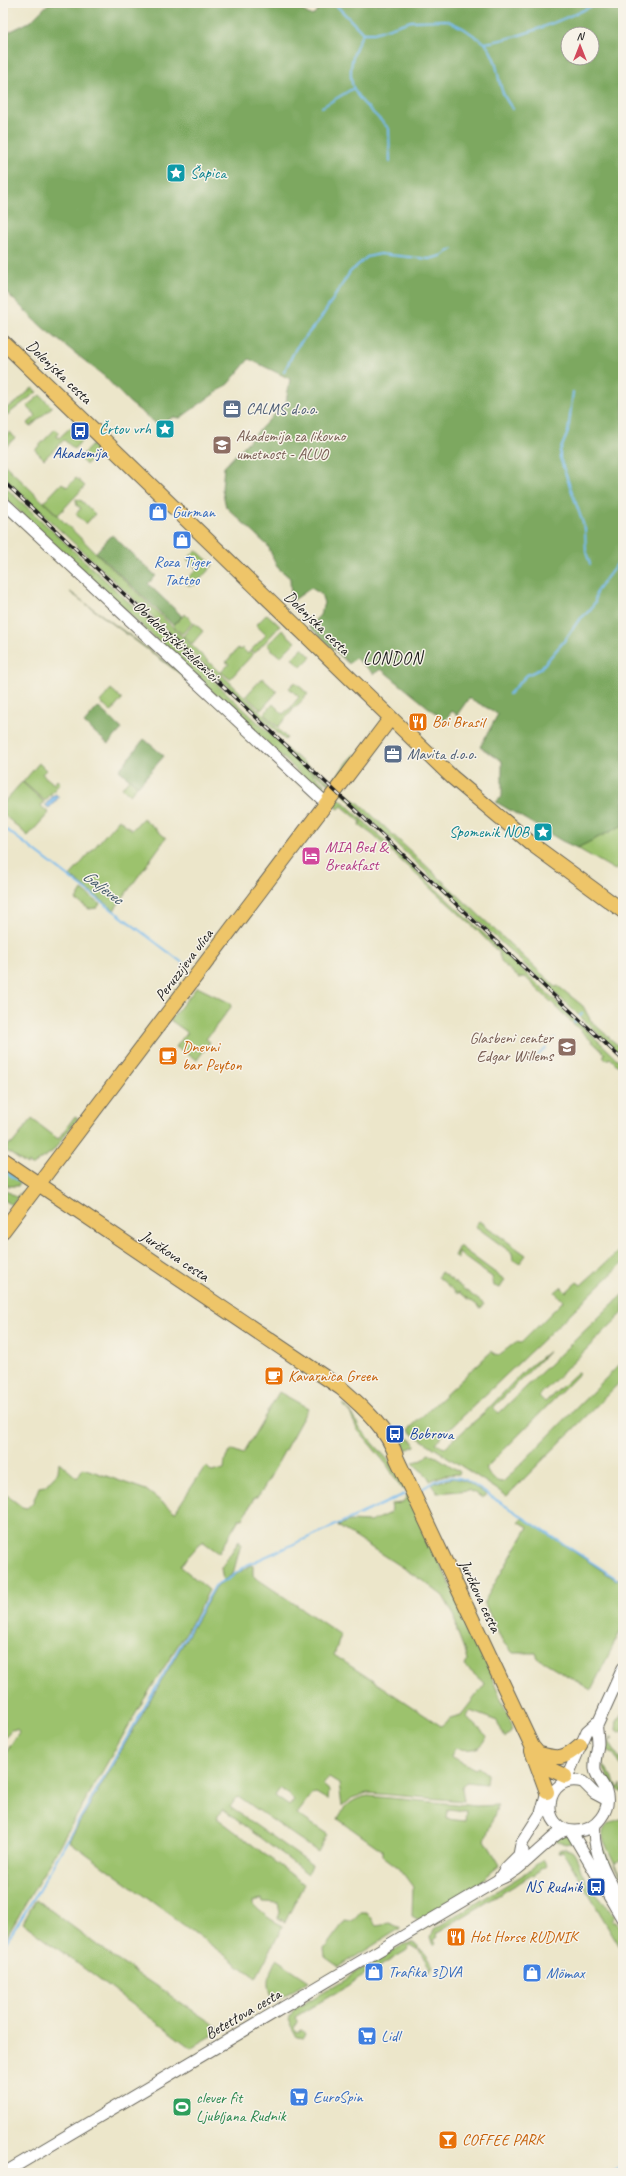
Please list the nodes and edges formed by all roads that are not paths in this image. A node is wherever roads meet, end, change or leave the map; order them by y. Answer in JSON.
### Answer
{"nodes":[{"id":1,"x":3,"y":342,"type":"edge"},
{"id":2,"x":3,"y":502,"type":"edge"},
{"id":3,"x":390,"y":719,"type":"junction"},
{"id":4,"x":327,"y":804,"type":"junction"},
{"id":5,"x":623,"y":910,"type":"edge"},
{"id":6,"x":3,"y":1160,"type":"edge"},
{"id":7,"x":38,"y":1184,"type":"junction"},
{"id":8,"x":3,"y":1231,"type":"edge"},
{"id":9,"x":623,"y":1668,"type":"edge"},
{"id":10,"x":596,"y":1723,"type":"junction"},
{"id":11,"x":580,"y":1745,"type":"junction"},
{"id":12,"x":536,"y":1756,"type":"junction"},
{"id":13,"x":571,"y":1777,"type":"junction"},
{"id":14,"x":590,"y":1780,"type":"junction"},
{"id":15,"x":551,"y":1789,"type":"junction"},
{"id":16,"x":604,"y":1796,"type":"junction"},
{"id":17,"x":550,"y":1812,"type":"junction"},
{"id":18,"x":590,"y":1826,"type":"junction"},
{"id":19,"x":565,"y":1827,"type":"junction"},
{"id":20,"x":519,"y":1856,"type":"junction"},
{"id":21,"x":498,"y":1880,"type":"junction"},
{"id":22,"x":623,"y":1905,"type":"edge"},
{"id":23,"x":623,"y":1920,"type":"edge"},
{"id":24,"x":4,"y":2173,"type":"edge"}],
"edges":[{"from":1,"to":3,"type":"main road","name":"Dolenjska cesta"},
{"from":2,"to":4,"type":"street","name":"Ob dolenjski železnici"},
{"from":3,"to":4,"type":"main road","name":"Peruzzijeva ulica"},
{"from":3,"to":5,"type":"main road","name":"Dolenjska cesta"},
{"from":4,"to":7,"type":"main road","name":"Peruzzijeva ulica"},
{"from":6,"to":7,"type":"main road","name":"Jurčkova cesta"},
{"from":7,"to":8,"type":"main road","name":"Peruzzijeva ulica"},
{"from":7,"to":12,"type":"main road","name":"Jurčkova cesta"},
{"from":9,"to":10,"type":"street"},
{"from":10,"to":11,"type":"street"},
{"from":10,"to":14,"type":"street"},
{"from":10,"to":16,"type":"street"},
{"from":11,"to":12,"type":"main road"},
{"from":11,"to":13,"type":"street"},
{"from":12,"to":13,"type":"main road","name":"Jurčkova cesta"},
{"from":12,"to":15,"type":"main road","name":"Jurčkova cesta"},
{"from":13,"to":14,"type":"street"},
{"from":13,"to":15,"type":"street"},
{"from":13,"to":16,"type":"street"},
{"from":14,"to":16,"type":"street"},
{"from":15,"to":17,"type":"street","name":"Betettova cesta"},
{"from":15,"to":19,"type":"street"},
{"from":15,"to":20,"type":"street","name":"Betettova cesta"},
{"from":16,"to":18,"type":"street"},
{"from":17,"to":19,"type":"street"},
{"from":17,"to":20,"type":"street","name":"Betettova cesta"},
{"from":18,"to":19,"type":"street"},
{"from":18,"to":22,"type":"street"},
{"from":19,"to":21,"type":"street","name":"Betettova cesta"},
{"from":19,"to":23,"type":"street"},
{"from":20,"to":21,"type":"street","name":"Betettova cesta"},
{"from":21,"to":24,"type":"street","name":"Betettova cesta"}]}
